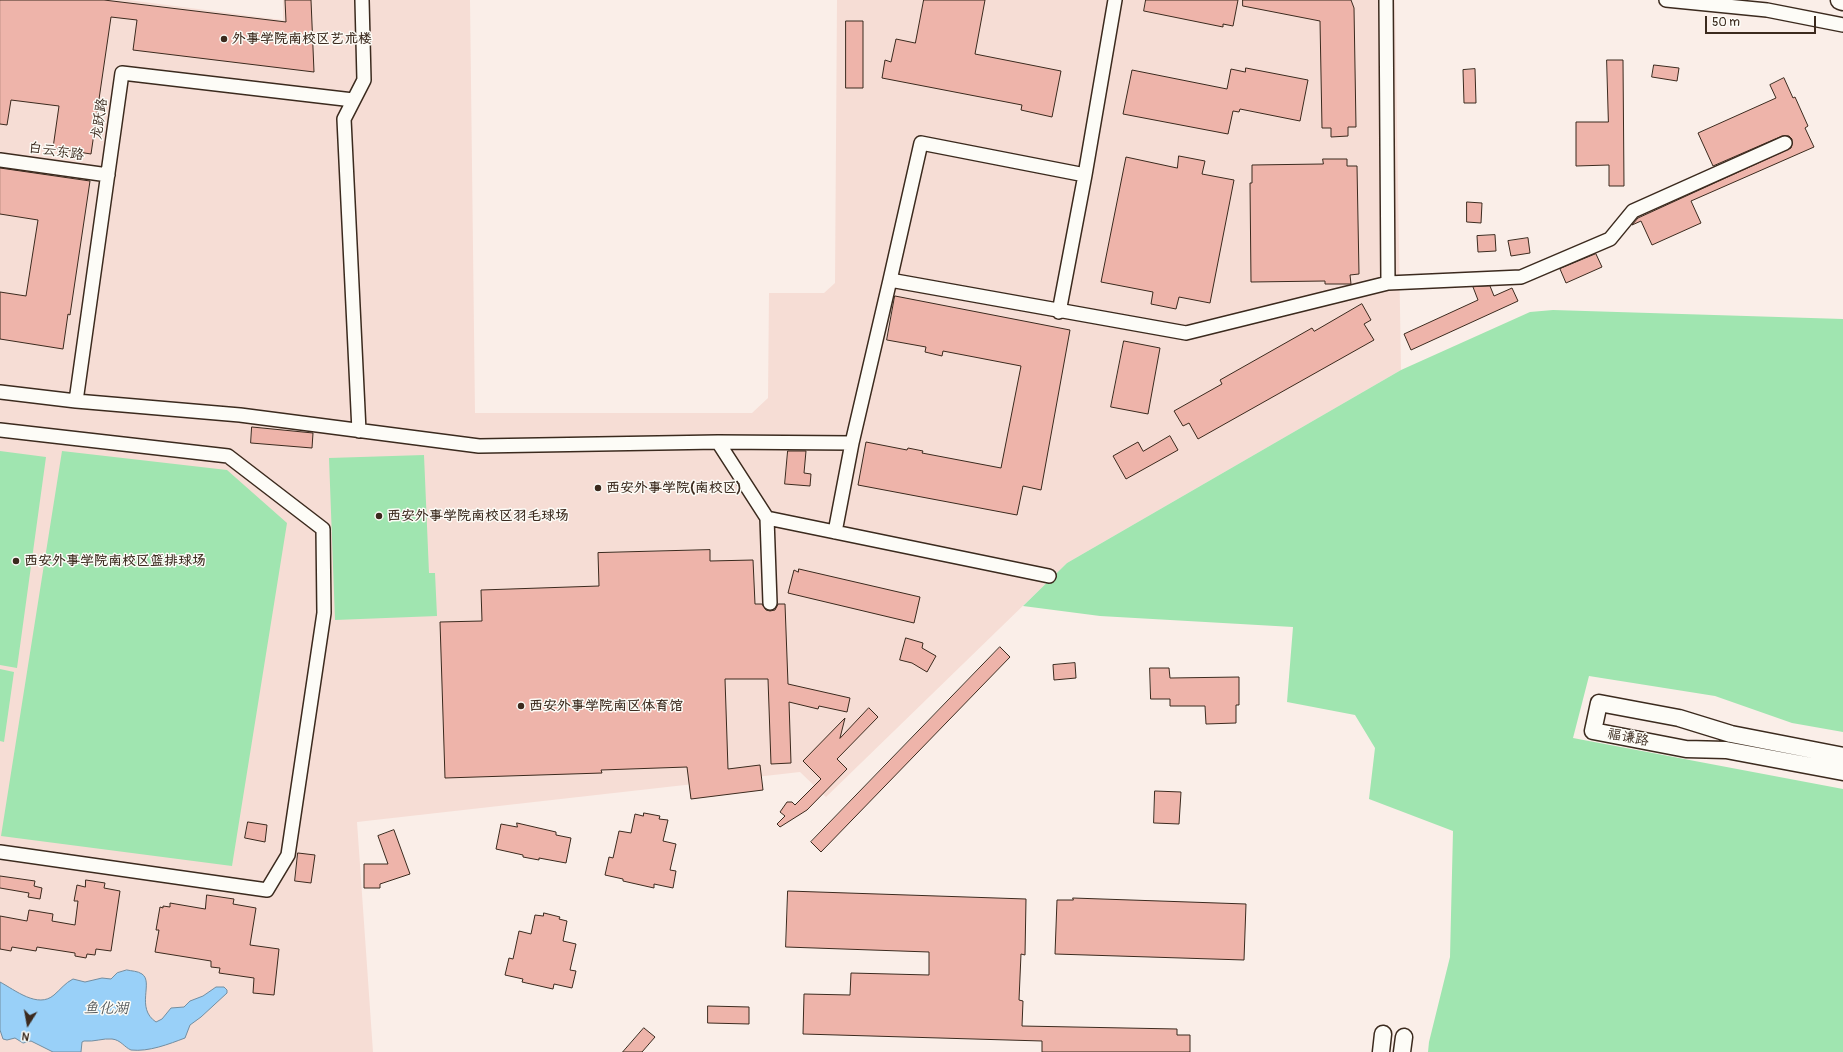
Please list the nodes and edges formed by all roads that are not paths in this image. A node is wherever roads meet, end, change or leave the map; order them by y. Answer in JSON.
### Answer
{"nodes":[{"id":1,"x":362,"y":0,"type":"edge"},
{"id":2,"x":1115,"y":0,"type":"edge"},
{"id":3,"x":1386,"y":0,"type":"edge"},
{"id":4,"x":1666,"y":0,"type":"edge"},
{"id":5,"x":1840,"y":0,"type":"edge"},
{"id":6,"x":1843,"y":1,"type":"edge"},
{"id":7,"x":1843,"y":25,"type":"edge"},
{"id":8,"x":354,"y":100,"type":"junction"},
{"id":9,"x":1785,"y":143,"type":"dead end"},
{"id":10,"x":0,"y":160,"type":"edge"},
{"id":11,"x":108,"y":176,"type":"junction"},
{"id":12,"x":1085,"y":176,"type":"junction"},
{"id":13,"x":890,"y":280,"type":"junction"},
{"id":14,"x":1388,"y":283,"type":"junction"},
{"id":15,"x":1059,"y":312,"type":"junction"},
{"id":16,"x":0,"y":392,"type":"edge"},
{"id":17,"x":76,"y":401,"type":"junction"},
{"id":18,"x":0,"y":430,"type":"edge"},
{"id":19,"x":359,"y":431,"type":"junction"},
{"id":20,"x":718,"y":442,"type":"junction"},
{"id":21,"x":852,"y":443,"type":"junction"},
{"id":22,"x":767,"y":518,"type":"junction"},
{"id":23,"x":835,"y":532,"type":"junction"},
{"id":24,"x":1048,"y":576,"type":"dead end"},
{"id":25,"x":770,"y":602,"type":"dead end"},
{"id":26,"x":1843,"y":756,"type":"edge"},
{"id":27,"x":1843,"y":772,"type":"edge"},
{"id":28,"x":0,"y":852,"type":"edge"},
{"id":29,"x":1383,"y":1034,"type":"dead end"},
{"id":30,"x":1381,"y":1052,"type":"edge"}],
"edges":[{"from":1,"to":8,"type":"street"},
{"from":2,"to":12,"type":"street"},
{"from":3,"to":14,"type":"street"},
{"from":4,"to":7,"type":"street"},
{"from":5,"to":6,"type":"main road"},
{"from":8,"to":11,"type":"street","name":"龙跃路"},
{"from":8,"to":19,"type":"street"},
{"from":9,"to":14,"type":"street"},
{"from":10,"to":11,"type":"street","name":"白云东路"},
{"from":11,"to":17,"type":"street","name":"龙跃路"},
{"from":12,"to":13,"type":"street"},
{"from":12,"to":15,"type":"street"},
{"from":13,"to":15,"type":"street"},
{"from":13,"to":21,"type":"street"},
{"from":14,"to":15,"type":"street"},
{"from":16,"to":17,"type":"street"},
{"from":17,"to":19,"type":"street"},
{"from":18,"to":28,"type":"street"},
{"from":19,"to":20,"type":"street"},
{"from":20,"to":21,"type":"street"},
{"from":20,"to":22,"type":"street"},
{"from":21,"to":23,"type":"street"},
{"from":22,"to":23,"type":"street"},
{"from":22,"to":25,"type":"street"},
{"from":23,"to":24,"type":"street"},
{"from":26,"to":27,"type":"street","name":"福谦路"},
{"from":29,"to":30,"type":"street"}]}
